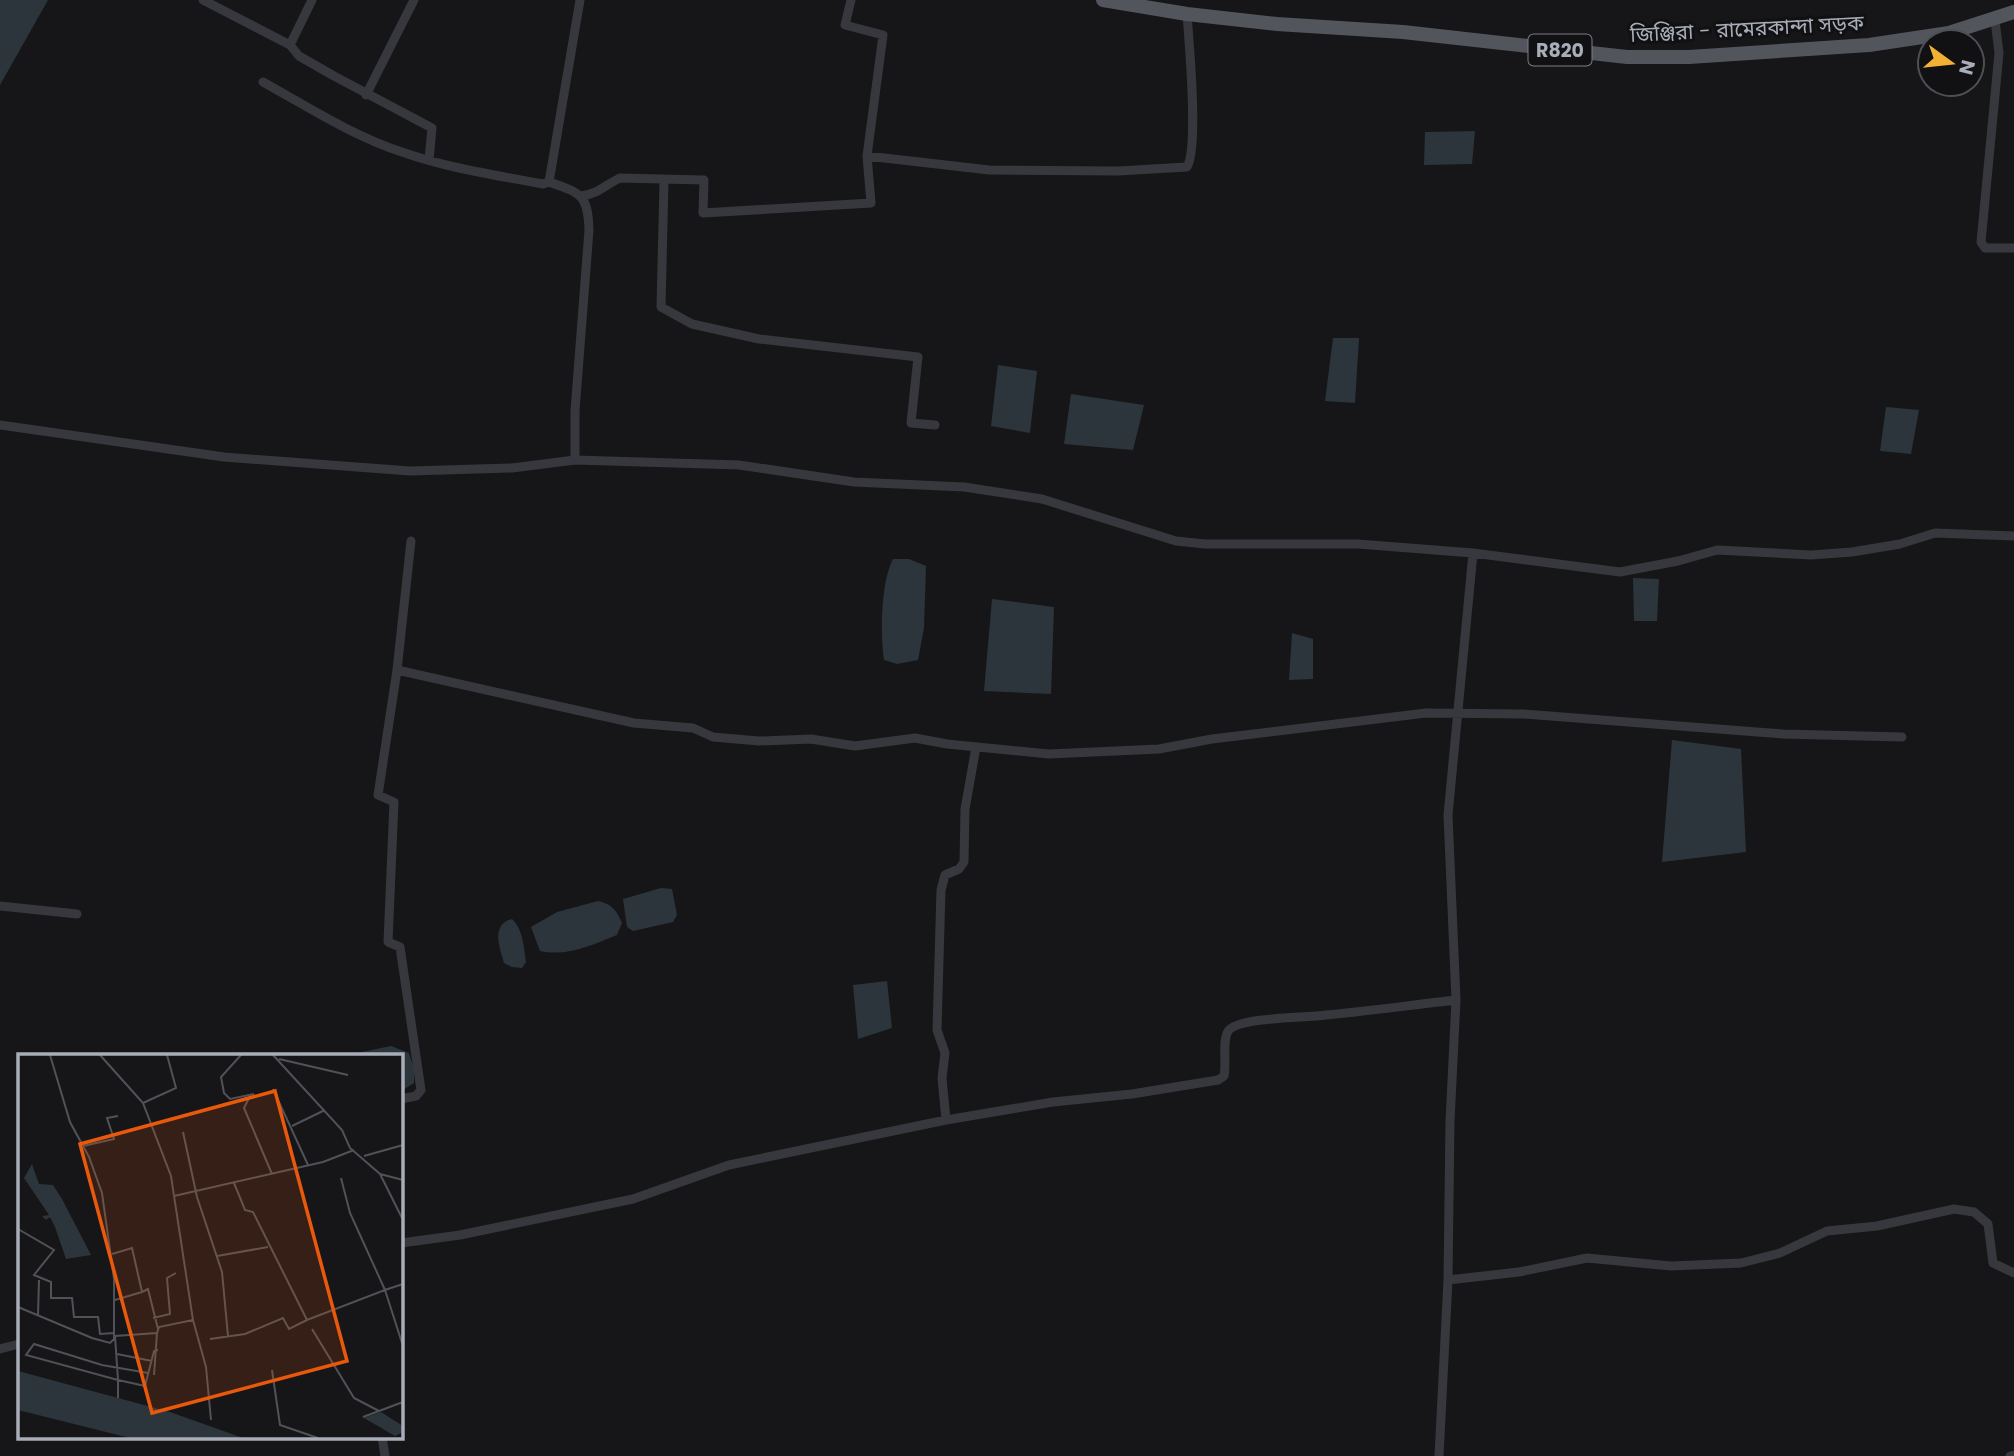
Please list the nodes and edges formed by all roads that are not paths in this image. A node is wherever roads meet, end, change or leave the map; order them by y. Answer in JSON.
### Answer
{"nodes":[{"id":1,"x":203,"y":0,"type":"edge"},
{"id":2,"x":312,"y":0,"type":"edge"},
{"id":3,"x":414,"y":0,"type":"edge"},
{"id":4,"x":580,"y":0,"type":"edge"},
{"id":5,"x":851,"y":0,"type":"edge"},
{"id":6,"x":1103,"y":0,"type":"edge"},
{"id":7,"x":2014,"y":12,"type":"edge"},
{"id":8,"x":1187,"y":14,"type":"junction"},
{"id":9,"x":1995,"y":20,"type":"junction"},
{"id":10,"x":290,"y":45,"type":"junction"},
{"id":11,"x":263,"y":82,"type":"dead end"},
{"id":12,"x":366,"y":95,"type":"junction"},
{"id":13,"x":867,"y":156,"type":"junction"},
{"id":14,"x":429,"y":160,"type":"junction"},
{"id":15,"x":664,"y":181,"type":"junction"},
{"id":16,"x":549,"y":182,"type":"junction"},
{"id":17,"x":581,"y":196,"type":"junction"},
{"id":18,"x":2014,"y":248,"type":"edge"},
{"id":19,"x":0,"y":425,"type":"edge"},
{"id":20,"x":935,"y":425,"type":"dead end"},
{"id":21,"x":575,"y":460,"type":"junction"},
{"id":22,"x":2014,"y":536,"type":"edge"},
{"id":23,"x":411,"y":541,"type":"dead end"},
{"id":24,"x":1473,"y":553,"type":"junction"},
{"id":25,"x":397,"y":670,"type":"junction"},
{"id":26,"x":1902,"y":737,"type":"dead end"},
{"id":27,"x":975,"y":747,"type":"junction"},
{"id":28,"x":0,"y":905,"type":"edge"},
{"id":29,"x":77,"y":914,"type":"dead end"},
{"id":30,"x":1455,"y":1000,"type":"junction"},
{"id":31,"x":402,"y":1099,"type":"edge"},
{"id":32,"x":946,"y":1120,"type":"junction"},
{"id":33,"x":402,"y":1243,"type":"edge"},
{"id":34,"x":2014,"y":1273,"type":"edge"},
{"id":35,"x":1448,"y":1280,"type":"junction"},
{"id":36,"x":18,"y":1343,"type":"edge"},
{"id":37,"x":0,"y":1349,"type":"edge"},
{"id":38,"x":382,"y":1438,"type":"edge"},
{"id":39,"x":385,"y":1456,"type":"edge"},
{"id":40,"x":1439,"y":1456,"type":"edge"}],
"edges":[{"from":1,"to":10,"type":"street"},
{"from":2,"to":10,"type":"street"},
{"from":3,"to":12,"type":"street"},
{"from":4,"to":16,"type":"street"},
{"from":5,"to":13,"type":"street"},
{"from":6,"to":8,"type":"main road","name":"জিঞ্জিরা - রামেরকান্দা সড়ক","number":"R820"},
{"from":7,"to":9,"type":"main road","name":"জিঞ্জিরা - রামেরকান্দা সড়ক","number":"R820"},
{"from":8,"to":9,"type":"main road","name":"জিঞ্জিরা - রামেরকান্দা সড়ক","number":"R820"},
{"from":8,"to":13,"type":"street"},
{"from":9,"to":18,"type":"street"},
{"from":10,"to":12,"type":"street"},
{"from":11,"to":14,"type":"street"},
{"from":12,"to":14,"type":"street"},
{"from":13,"to":15,"type":"street"},
{"from":14,"to":16,"type":"street"},
{"from":15,"to":17,"type":"street"},
{"from":15,"to":20,"type":"street"},
{"from":16,"to":17,"type":"street"},
{"from":17,"to":21,"type":"street"},
{"from":19,"to":21,"type":"street"},
{"from":21,"to":24,"type":"street"},
{"from":22,"to":24,"type":"street"},
{"from":23,"to":25,"type":"street"},
{"from":24,"to":30,"type":"street"},
{"from":25,"to":27,"type":"street"},
{"from":25,"to":31,"type":"street"},
{"from":26,"to":27,"type":"street"},
{"from":27,"to":32,"type":"street"},
{"from":28,"to":29,"type":"street"},
{"from":30,"to":32,"type":"street"},
{"from":30,"to":35,"type":"street"},
{"from":32,"to":33,"type":"street"},
{"from":34,"to":35,"type":"street"},
{"from":35,"to":40,"type":"street"},
{"from":36,"to":37,"type":"street"},
{"from":38,"to":39,"type":"street"}]}
